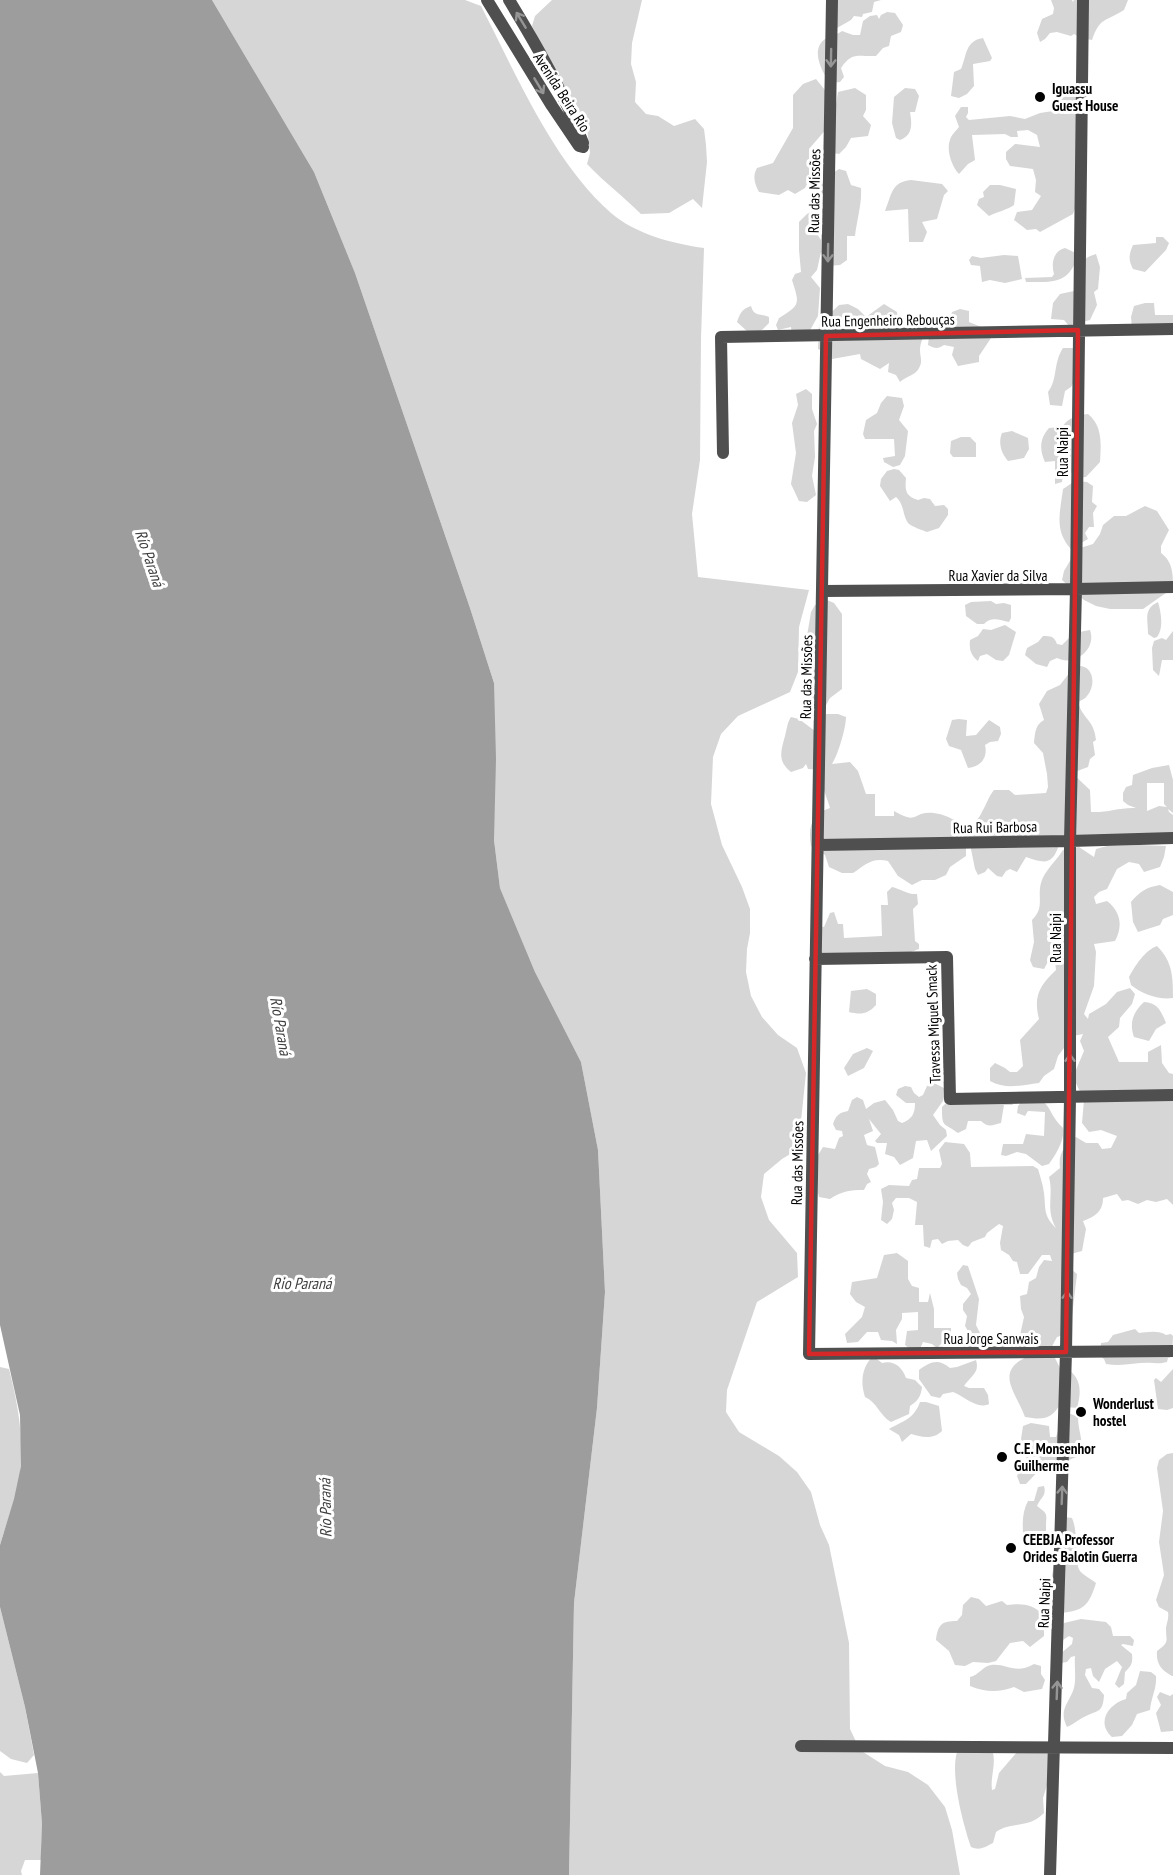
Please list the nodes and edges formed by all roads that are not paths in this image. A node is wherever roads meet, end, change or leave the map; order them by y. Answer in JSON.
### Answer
{"nodes":[{"id":1,"x":487,"y":0,"type":"edge"},
{"id":2,"x":509,"y":0,"type":"edge"},
{"id":3,"x":832,"y":0,"type":"edge"},
{"id":4,"x":1083,"y":0,"type":"edge"},
{"id":5,"x":1173,"y":329,"type":"edge"},
{"id":6,"x":1078,"y":330,"type":"junction"},
{"id":7,"x":826,"y":336,"type":"junction"},
{"id":8,"x":723,"y":453,"type":"dead end"},
{"id":9,"x":1173,"y":587,"type":"edge"},
{"id":10,"x":1076,"y":589,"type":"junction"},
{"id":11,"x":823,"y":591,"type":"junction"},
{"id":12,"x":1173,"y":838,"type":"edge"},
{"id":13,"x":1070,"y":841,"type":"junction"},
{"id":14,"x":818,"y":844,"type":"junction"},
{"id":15,"x":815,"y":959,"type":"junction"},
{"id":16,"x":1173,"y":1095,"type":"edge"},
{"id":17,"x":1070,"y":1097,"type":"junction"},
{"id":18,"x":1173,"y":1351,"type":"edge"},
{"id":19,"x":1066,"y":1352,"type":"junction"},
{"id":20,"x":809,"y":1354,"type":"joint"},
{"id":21,"x":801,"y":1746,"type":"dead end"},
{"id":22,"x":1055,"y":1748,"type":"junction"},
{"id":23,"x":1173,"y":1748,"type":"edge"},
{"id":24,"x":1050,"y":1875,"type":"edge"}],
"edges":[{"from":1,"to":2,"type":"street","name":"Avenida Beira Rio","one_way":true},
{"from":3,"to":7,"type":"street","name":"Rua das Missões","one_way":true},
{"from":4,"to":6,"type":"street","name":"Rua Naipi"},
{"from":5,"to":6,"type":"street","name":"Rua Engenheiro Rebouças"},
{"from":6,"to":7,"type":"street","name":"Rua Engenheiro Rebouças"},
{"from":6,"to":10,"type":"street","name":"Rua Naipi"},
{"from":7,"to":8,"type":"street","name":"Rua Engenheiro Rebouças"},
{"from":7,"to":11,"type":"street","name":"Rua das Missões"},
{"from":9,"to":10,"type":"street","name":"Rua Xavier da Silva"},
{"from":10,"to":11,"type":"street","name":"Rua Xavier da Silva"},
{"from":10,"to":13,"type":"street","name":"Rua Naipi"},
{"from":11,"to":14,"type":"street","name":"Rua das Missões"},
{"from":12,"to":13,"type":"street","name":"Rua Rui Barbosa"},
{"from":13,"to":14,"type":"street","name":"Rua Rui Barbosa"},
{"from":17,"to":13,"type":"street","name":"Rua Naipi","one_way":true},
{"from":14,"to":15,"type":"street","name":"Rua das Missões"},
{"from":15,"to":17,"type":"street","name":"Travessa Miguel Smack"},
{"from":15,"to":20,"type":"street","name":"Rua das Missões"},
{"from":16,"to":17,"type":"street"},
{"from":19,"to":17,"type":"street","name":"Rua Naipi","one_way":true},
{"from":18,"to":19,"type":"street","name":"Rua Jorge Sanwais"},
{"from":19,"to":20,"type":"street","name":"Rua Jorge Sanwais"},
{"from":22,"to":19,"type":"street","name":"Rua Naipi","one_way":true},
{"from":21,"to":22,"type":"street"},
{"from":22,"to":23,"type":"street"},
{"from":22,"to":24,"type":"street","name":"Rua Naipi"}]}
